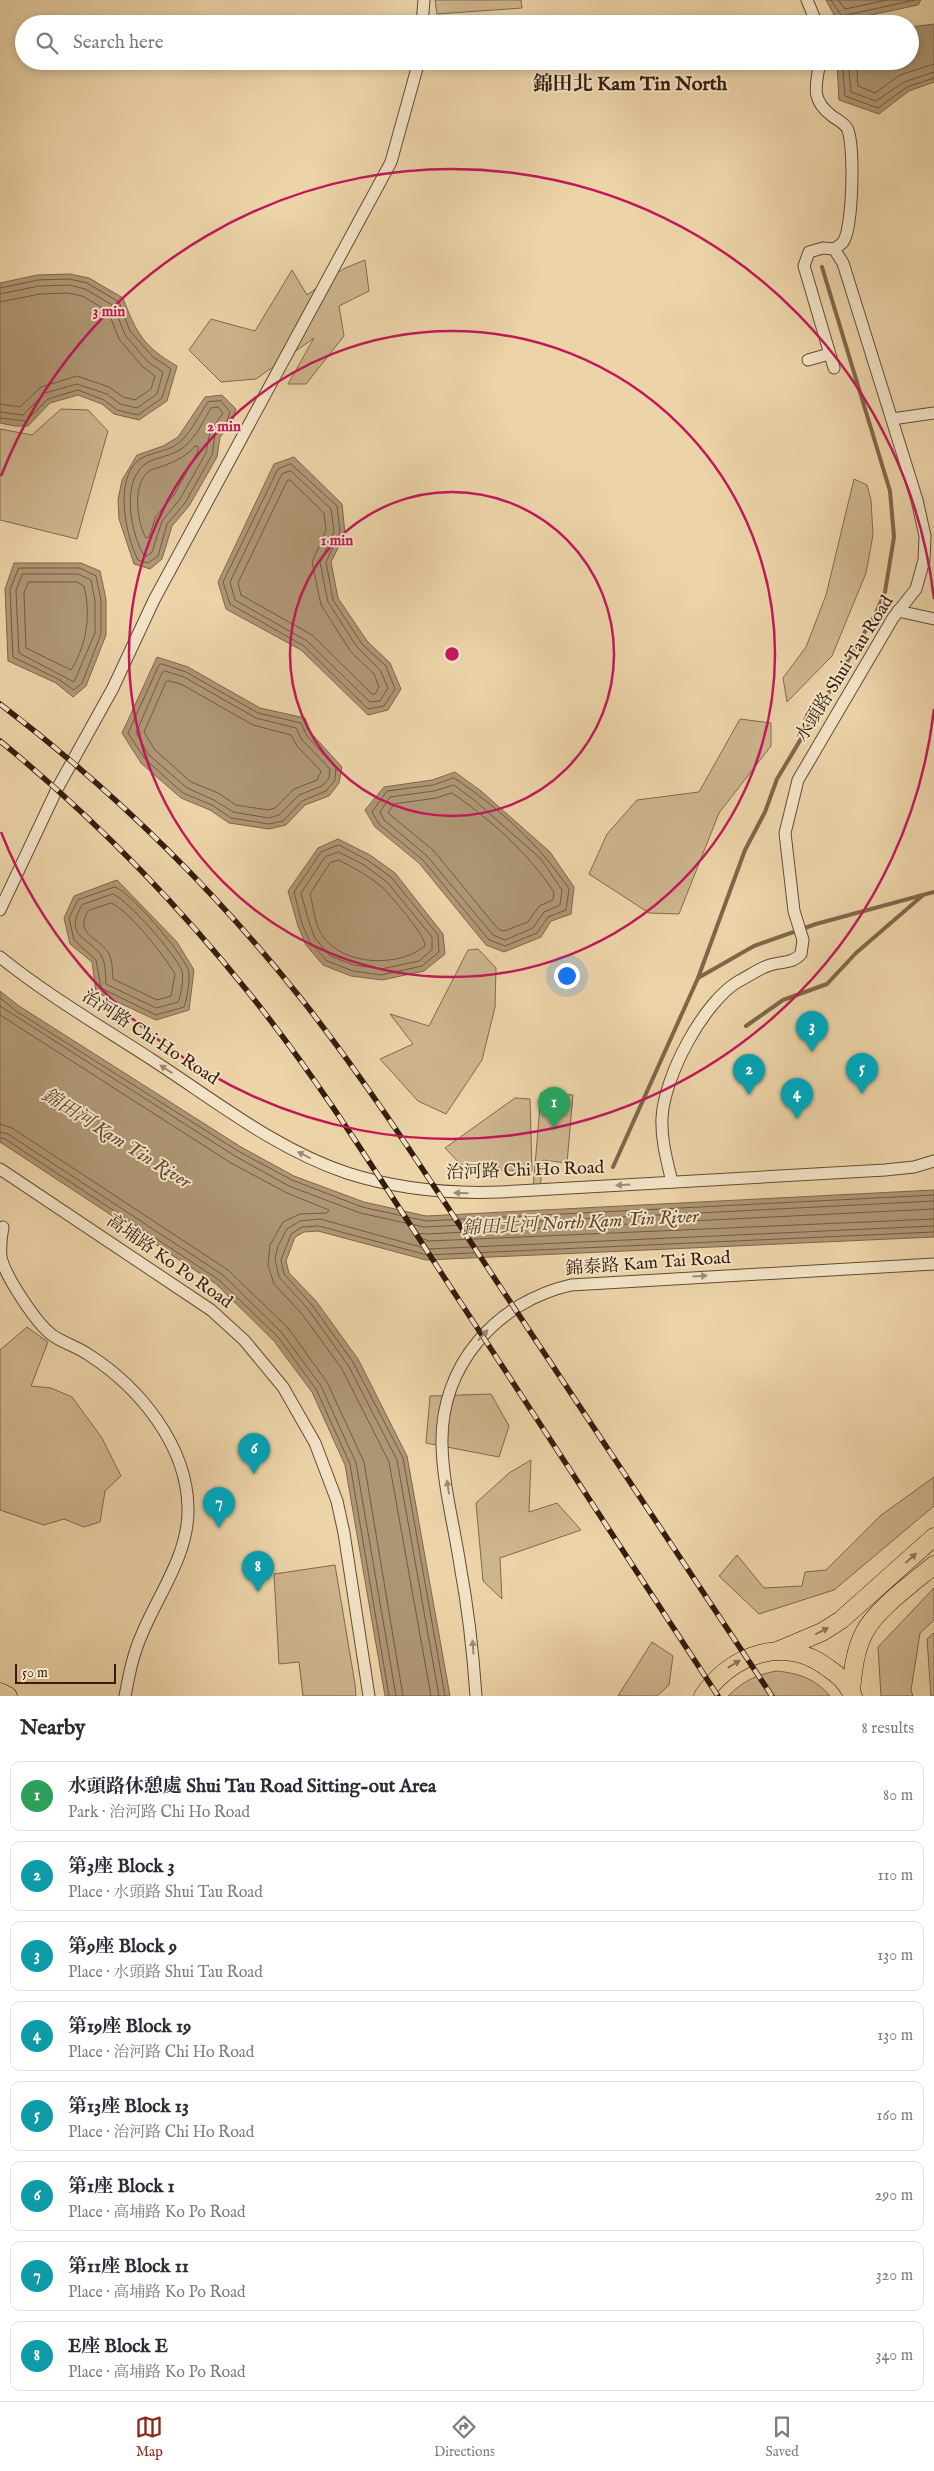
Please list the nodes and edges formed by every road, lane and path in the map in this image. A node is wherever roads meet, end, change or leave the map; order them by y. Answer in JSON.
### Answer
{"nodes":[{"id":1,"x":424,"y":0,"type":"edge"},
{"id":2,"x":807,"y":0,"type":"edge"},
{"id":3,"x":423,"y":15,"type":"edge"},
{"id":4,"x":813,"y":15,"type":"edge"},
{"id":5,"x":417,"y":70,"type":"edge"},
{"id":6,"x":818,"y":70,"type":"edge"},
{"id":7,"x":834,"y":250,"type":"junction"},
{"id":8,"x":830,"y":354,"type":"junction"},
{"id":9,"x":808,"y":360,"type":"dead end"},
{"id":10,"x":834,"y":368,"type":"dead end"},
{"id":11,"x":934,"y":413,"type":"edge"},
{"id":12,"x":892,"y":419,"type":"junction"},
{"id":13,"x":898,"y":611,"type":"junction"},
{"id":14,"x":934,"y":619,"type":"edge"},
{"id":15,"x":0,"y":910,"type":"edge"},
{"id":16,"x":0,"y":957,"type":"edge"},
{"id":17,"x":934,"y":1161,"type":"edge"},
{"id":18,"x":0,"y":1169,"type":"edge"},
{"id":19,"x":672,"y":1182,"type":"junction"},
{"id":20,"x":3,"y":1227,"type":"dead end"},
{"id":21,"x":934,"y":1264,"type":"edge"},
{"id":22,"x":934,"y":1537,"type":"edge"},
{"id":23,"x":934,"y":1564,"type":"edge"},
{"id":24,"x":777,"y":1651,"type":"junction"},
{"id":25,"x":0,"y":1692,"type":"edge"},
{"id":26,"x":852,"y":1693,"type":"edge"},
{"id":27,"x":8,"y":1696,"type":"edge"},
{"id":28,"x":125,"y":1696,"type":"edge"},
{"id":29,"x":369,"y":1696,"type":"edge"},
{"id":30,"x":476,"y":1696,"type":"edge"},
{"id":31,"x":703,"y":1696,"type":"edge"}],
"edges":[{"from":1,"to":3,"type":"street"},
{"from":2,"to":4,"type":"street"},
{"from":5,"to":15,"type":"street"},
{"from":6,"to":7,"type":"street"},
{"from":7,"to":8,"type":"street"},
{"from":7,"to":12,"type":"street","name":"水頭路 Shui Tau Road"},
{"from":8,"to":9,"type":"street"},
{"from":8,"to":10,"type":"street"},
{"from":11,"to":12,"type":"street"},
{"from":12,"to":13,"type":"street","name":"水頭路 Shui Tau Road"},
{"from":13,"to":14,"type":"street"},
{"from":13,"to":19,"type":"street","name":"水頭路 Shui Tau Road"},
{"from":19,"to":16,"type":"street","name":"治河路 Chi Ho Road","one_way":true},
{"from":17,"to":19,"type":"street","name":"治河路 Chi Ho Road"},
{"from":18,"to":29,"type":"street","name":"高埔路 Ko Po Road"},
{"from":20,"to":28,"type":"street"},
{"from":30,"to":21,"type":"street","name":"錦泰路 Kam Tai Road","one_way":true},
{"from":24,"to":22,"type":"main road","one_way":true},
{"from":23,"to":26,"type":"main road"},
{"from":24,"to":26,"type":"main road"},
{"from":31,"to":24,"type":"main road","one_way":true},
{"from":25,"to":27,"type":"main road"}]}
